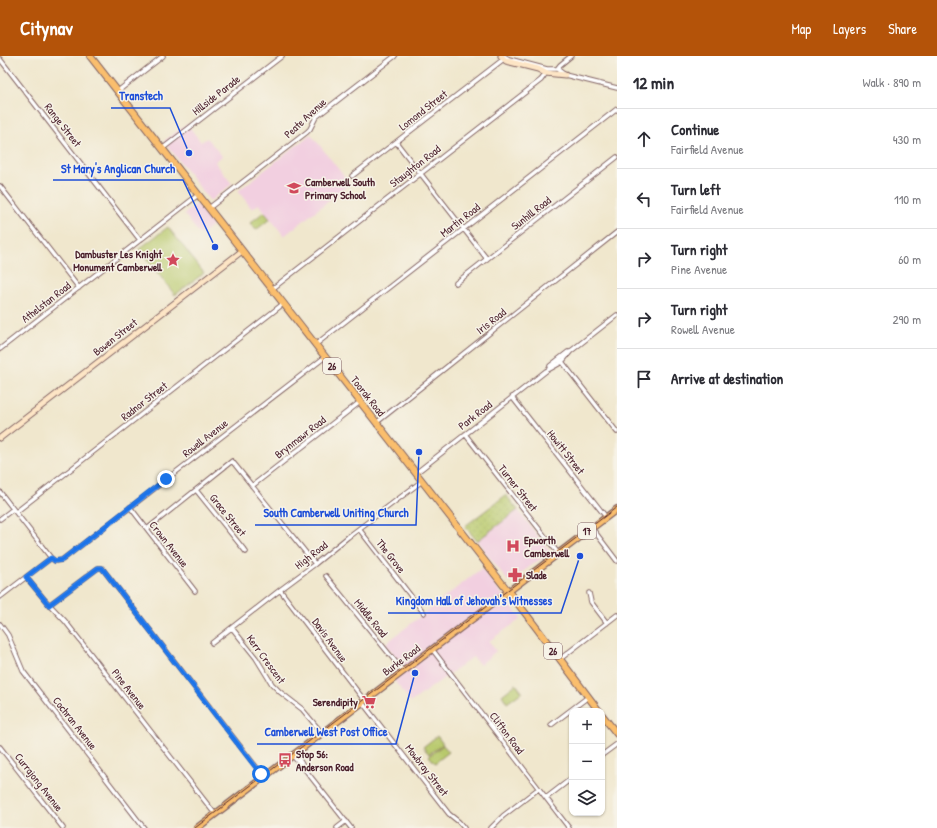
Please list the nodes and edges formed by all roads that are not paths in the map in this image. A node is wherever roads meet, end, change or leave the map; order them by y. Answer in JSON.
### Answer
{"nodes":[{"id":1,"x":90,"y":56,"type":"edge"},
{"id":2,"x":163,"y":56,"type":"edge"},
{"id":3,"x":282,"y":56,"type":"edge"},
{"id":4,"x":395,"y":56,"type":"edge"},
{"id":5,"x":571,"y":56,"type":"edge"},
{"id":6,"x":503,"y":57,"type":"edge"},
{"id":7,"x":0,"y":59,"type":"edge"},
{"id":8,"x":557,"y":69,"type":"junction"},
{"id":9,"x":546,"y":71,"type":"junction"},
{"id":10,"x":565,"y":75,"type":"junction"},
{"id":11,"x":617,"y":88,"type":"edge"},
{"id":12,"x":118,"y":91,"type":"junction"},
{"id":13,"x":617,"y":109,"type":"edge"},
{"id":14,"x":396,"y":142,"type":"junction"},
{"id":15,"x":162,"y":149,"type":"junction"},
{"id":16,"x":617,"y":157,"type":"edge"},
{"id":17,"x":420,"y":173,"type":"junction"},
{"id":18,"x":352,"y":176,"type":"dead end"},
{"id":19,"x":0,"y":186,"type":"edge"},
{"id":20,"x":198,"y":195,"type":"junction"},
{"id":21,"x":209,"y":208,"type":"junction"},
{"id":22,"x":463,"y":229,"type":"junction"},
{"id":23,"x":617,"y":232,"type":"edge"},
{"id":24,"x":140,"y":240,"type":"junction"},
{"id":25,"x":242,"y":251,"type":"junction"},
{"id":26,"x":487,"y":259,"type":"junction"},
{"id":27,"x":456,"y":283,"type":"dead end"},
{"id":28,"x":79,"y":288,"type":"junction"},
{"id":29,"x":272,"y":289,"type":"junction"},
{"id":30,"x":283,"y":304,"type":"junction"},
{"id":31,"x":617,"y":315,"type":"edge"},
{"id":32,"x":315,"y":345,"type":"junction"},
{"id":33,"x":0,"y":349,"type":"edge"},
{"id":34,"x":324,"y":357,"type":"junction"},
{"id":35,"x":561,"y":360,"type":"junction"},
{"id":36,"x":512,"y":397,"type":"junction"},
{"id":37,"x":360,"y":402,"type":"junction"},
{"id":38,"x":376,"y":423,"type":"junction"},
{"id":39,"x":617,"y":432,"type":"edge"},
{"id":40,"x":465,"y":434,"type":"junction"},
{"id":41,"x":0,"y":438,"type":"edge"},
{"id":42,"x":416,"y":473,"type":"junction"},
{"id":43,"x":422,"y":481,"type":"junction"},
{"id":44,"x":252,"y":486,"type":"junction"},
{"id":45,"x":196,"y":490,"type":"junction"},
{"id":46,"x":0,"y":492,"type":"edge"},
{"id":47,"x":130,"y":508,"type":"junction"},
{"id":48,"x":617,"y":508,"type":"edge"},
{"id":49,"x":15,"y":510,"type":"junction"},
{"id":50,"x":606,"y":517,"type":"junction"},
{"id":51,"x":0,"y":519,"type":"edge"},
{"id":52,"x":592,"y":528,"type":"junction"},
{"id":53,"x":147,"y":529,"type":"junction"},
{"id":54,"x":359,"y":529,"type":"junction"},
{"id":55,"x":246,"y":552,"type":"dead end"},
{"id":56,"x":558,"y":553,"type":"junction"},
{"id":57,"x":51,"y":558,"type":"junction"},
{"id":58,"x":617,"y":561,"type":"edge"},
{"id":59,"x":316,"y":564,"type":"junction"},
{"id":60,"x":326,"y":576,"type":"dead end"},
{"id":61,"x":26,"y":577,"type":"junction"},
{"id":62,"x":280,"y":590,"type":"junction"},
{"id":63,"x":194,"y":591,"type":"dead end"},
{"id":64,"x":508,"y":591,"type":"junction"},
{"id":65,"x":589,"y":593,"type":"dead end"},
{"id":66,"x":0,"y":597,"type":"edge"},
{"id":67,"x":49,"y":605,"type":"junction"},
{"id":68,"x":424,"y":613,"type":"dead end"},
{"id":69,"x":617,"y":615,"type":"edge"},
{"id":70,"x":607,"y":623,"type":"junction"},
{"id":71,"x":0,"y":624,"type":"edge"},
{"id":72,"x":232,"y":628,"type":"junction"},
{"id":73,"x":212,"y":643,"type":"dead end"},
{"id":74,"x":432,"y":649,"type":"junction"},
{"id":75,"x":560,"y":659,"type":"junction"},
{"id":76,"x":402,"y":671,"type":"junction"},
{"id":77,"x":588,"y":697,"type":"junction"},
{"id":78,"x":363,"y":701,"type":"junction"},
{"id":79,"x":597,"y":708,"type":"edge"},
{"id":80,"x":605,"y":719,"type":"edge"},
{"id":81,"x":551,"y":725,"type":"dead end"},
{"id":82,"x":322,"y":733,"type":"junction"},
{"id":83,"x":617,"y":734,"type":"edge"},
{"id":84,"x":617,"y":744,"type":"edge"},
{"id":85,"x":0,"y":747,"type":"edge"},
{"id":86,"x":605,"y":753,"type":"edge"},
{"id":87,"x":294,"y":754,"type":"junction"},
{"id":88,"x":264,"y":777,"type":"junction"},
{"id":89,"x":569,"y":780,"type":"edge"},
{"id":90,"x":538,"y":789,"type":"junction"},
{"id":91,"x":546,"y":798,"type":"junction"},
{"id":92,"x":215,"y":814,"type":"junction"},
{"id":93,"x":346,"y":821,"type":"junction"},
{"id":94,"x":63,"y":828,"type":"edge"},
{"id":95,"x":144,"y":828,"type":"edge"},
{"id":96,"x":197,"y":828,"type":"edge"},
{"id":97,"x":336,"y":828,"type":"edge"},
{"id":98,"x":351,"y":828,"type":"edge"},
{"id":99,"x":464,"y":828,"type":"edge"},
{"id":100,"x":491,"y":828,"type":"edge"},
{"id":101,"x":569,"y":828,"type":"edge"}],
"edges":[{"from":1,"to":12,"type":"highway","name":"Toorak Road","number":"26"},
{"from":2,"to":12,"type":"street"},
{"from":3,"to":15,"type":"street","name":"Hillside Parade"},
{"from":4,"to":21,"type":"street","name":"Peate Avenue"},
{"from":5,"to":8,"type":"street"},
{"from":6,"to":9,"type":"street"},
{"from":6,"to":14,"type":"street","name":"Lomond Street"},
{"from":7,"to":24,"type":"street","name":"Range Street"},
{"from":8,"to":9,"type":"street"},
{"from":8,"to":10,"type":"street"},
{"from":9,"to":10,"type":"street"},
{"from":9,"to":17,"type":"street","name":"Staughton Road"},
{"from":10,"to":11,"type":"street"},
{"from":12,"to":15,"type":"highway","name":"Toorak Road","number":"26"},
{"from":13,"to":22,"type":"street","name":"Martin Road"},
{"from":14,"to":17,"type":"street"},
{"from":14,"to":18,"type":"street","name":"Lomond Street"},
{"from":15,"to":20,"type":"highway","name":"Toorak Road","number":"26"},
{"from":16,"to":26,"type":"street","name":"Sunhill Road"},
{"from":17,"to":22,"type":"street"},
{"from":17,"to":29,"type":"street","name":"Staughton Road"},
{"from":19,"to":28,"type":"street"},
{"from":20,"to":21,"type":"highway","name":"Toorak Road","number":"26"},
{"from":20,"to":24,"type":"street","name":"Athelstan Road"},
{"from":21,"to":25,"type":"highway","name":"Toorak Road","number":"26"},
{"from":22,"to":26,"type":"street"},
{"from":22,"to":32,"type":"street","name":"Martin Road"},
{"from":23,"to":38,"type":"street","name":"Iris Road"},
{"from":24,"to":28,"type":"street","name":"Athelstan Road"},
{"from":25,"to":29,"type":"highway","name":"Toorak Road","number":"26"},
{"from":25,"to":41,"type":"street","name":"Bowen Street"},
{"from":26,"to":27,"type":"street","name":"Sunhill Road"},
{"from":28,"to":33,"type":"street","name":"Athelstan Road"},
{"from":29,"to":30,"type":"highway","name":"Toorak Road","number":"26"},
{"from":30,"to":32,"type":"highway","name":"Toorak Road","number":"26"},
{"from":30,"to":49,"type":"street","name":"Radnor Street"},
{"from":31,"to":35,"type":"street","name":"Park Road"},
{"from":32,"to":34,"type":"highway","name":"Toorak Road","number":"26"},
{"from":34,"to":37,"type":"highway","name":"Toorak Road","number":"26"},
{"from":34,"to":47,"type":"street","name":"Rowell Avenue"},
{"from":35,"to":36,"type":"street","name":"Park Road"},
{"from":35,"to":39,"type":"street"},
{"from":36,"to":40,"type":"street","name":"Park Road"},
{"from":36,"to":50,"type":"street","name":"Howitt Street"},
{"from":37,"to":38,"type":"highway","name":"Toorak Road","number":"26"},
{"from":37,"to":44,"type":"street","name":"Brynmawr Road"},
{"from":38,"to":42,"type":"highway","name":"Toorak Road","number":"26"},
{"from":40,"to":42,"type":"street","name":"Park Road"},
{"from":40,"to":56,"type":"street","name":"Turner Street"},
{"from":42,"to":43,"type":"highway","name":"Toorak Road","number":"26"},
{"from":43,"to":54,"type":"street","name":"High Road"},
{"from":43,"to":64,"type":"highway","name":"Toorak Road","number":"26"},
{"from":44,"to":45,"type":"street"},
{"from":44,"to":59,"type":"street"},
{"from":45,"to":53,"type":"street"},
{"from":45,"to":55,"type":"street","name":"Grace Street"},
{"from":46,"to":49,"type":"street"},
{"from":47,"to":53,"type":"street","name":"Crown Avenue"},
{"from":47,"to":57,"type":"street","name":"Rowell Avenue"},
{"from":48,"to":50,"type":"main road","name":"Burke Road","number":"17"},
{"from":49,"to":51,"type":"street","name":"Radnor Street"},
{"from":49,"to":57,"type":"street"},
{"from":50,"to":52,"type":"main road","name":"Burke Road","number":"17"},
{"from":52,"to":56,"type":"main road","name":"Burke Road","number":"17"},
{"from":52,"to":58,"type":"street"},
{"from":53,"to":63,"type":"street","name":"Crown Avenue"},
{"from":54,"to":59,"type":"street","name":"High Road"},
{"from":54,"to":68,"type":"street","name":"The Grove"},
{"from":56,"to":64,"type":"main road","name":"Burke Road","number":"17"},
{"from":57,"to":61,"type":"street","name":"Rowell Avenue"},
{"from":59,"to":62,"type":"street","name":"High Road"},
{"from":60,"to":76,"type":"street","name":"Middle Road"},
{"from":61,"to":66,"type":"street","name":"Rowell Avenue"},
{"from":61,"to":67,"type":"street","name":"Pine Avenue"},
{"from":62,"to":72,"type":"street","name":"High Road"},
{"from":62,"to":78,"type":"street","name":"Davis Avenue"},
{"from":64,"to":74,"type":"main road","name":"Burke Road","number":"17"},
{"from":64,"to":75,"type":"highway","name":"Toorak Road","number":"26"},
{"from":65,"to":70,"type":"street"},
{"from":67,"to":88,"type":"street"},
{"from":67,"to":92,"type":"street","name":"Pine Avenue"},
{"from":69,"to":70,"type":"street"},
{"from":70,"to":75,"type":"street"},
{"from":71,"to":95,"type":"street","name":"Cochran Avenue"},
{"from":72,"to":73,"type":"street","name":"High Road"},
{"from":72,"to":82,"type":"street","name":"Kerr Crescent"},
{"from":74,"to":76,"type":"main road","name":"Burke Road","number":"17"},
{"from":74,"to":90,"type":"street","name":"Clifton Road"},
{"from":75,"to":77,"type":"highway","name":"Toorak Road","number":"26"},
{"from":76,"to":78,"type":"main road","name":"Burke Road","number":"17"},
{"from":77,"to":79,"type":"highway","name":"Toorak Road","number":"26"},
{"from":77,"to":81,"type":"street"},
{"from":78,"to":82,"type":"main road","name":"Burke Road","number":"17"},
{"from":78,"to":99,"type":"street","name":"Mowbray Street"},
{"from":80,"to":83,"type":"highway"},
{"from":82,"to":87,"type":"main road","name":"Burke Road","number":"17"},
{"from":84,"to":86,"type":"street"},
{"from":85,"to":94,"type":"street","name":"Currajong Avenue"},
{"from":87,"to":88,"type":"main road","name":"Burke Road","number":"17"},
{"from":87,"to":93,"type":"street"},
{"from":88,"to":92,"type":"main road","name":"Burke Road","number":"17"},
{"from":89,"to":91,"type":"street"},
{"from":90,"to":91,"type":"street","name":"Clifton Road"},
{"from":90,"to":100,"type":"street"},
{"from":91,"to":101,"type":"street","name":"Clifton Road"},
{"from":92,"to":96,"type":"main road","name":"Burke Road","number":"17"},
{"from":93,"to":97,"type":"street"},
{"from":93,"to":98,"type":"street"}]}
